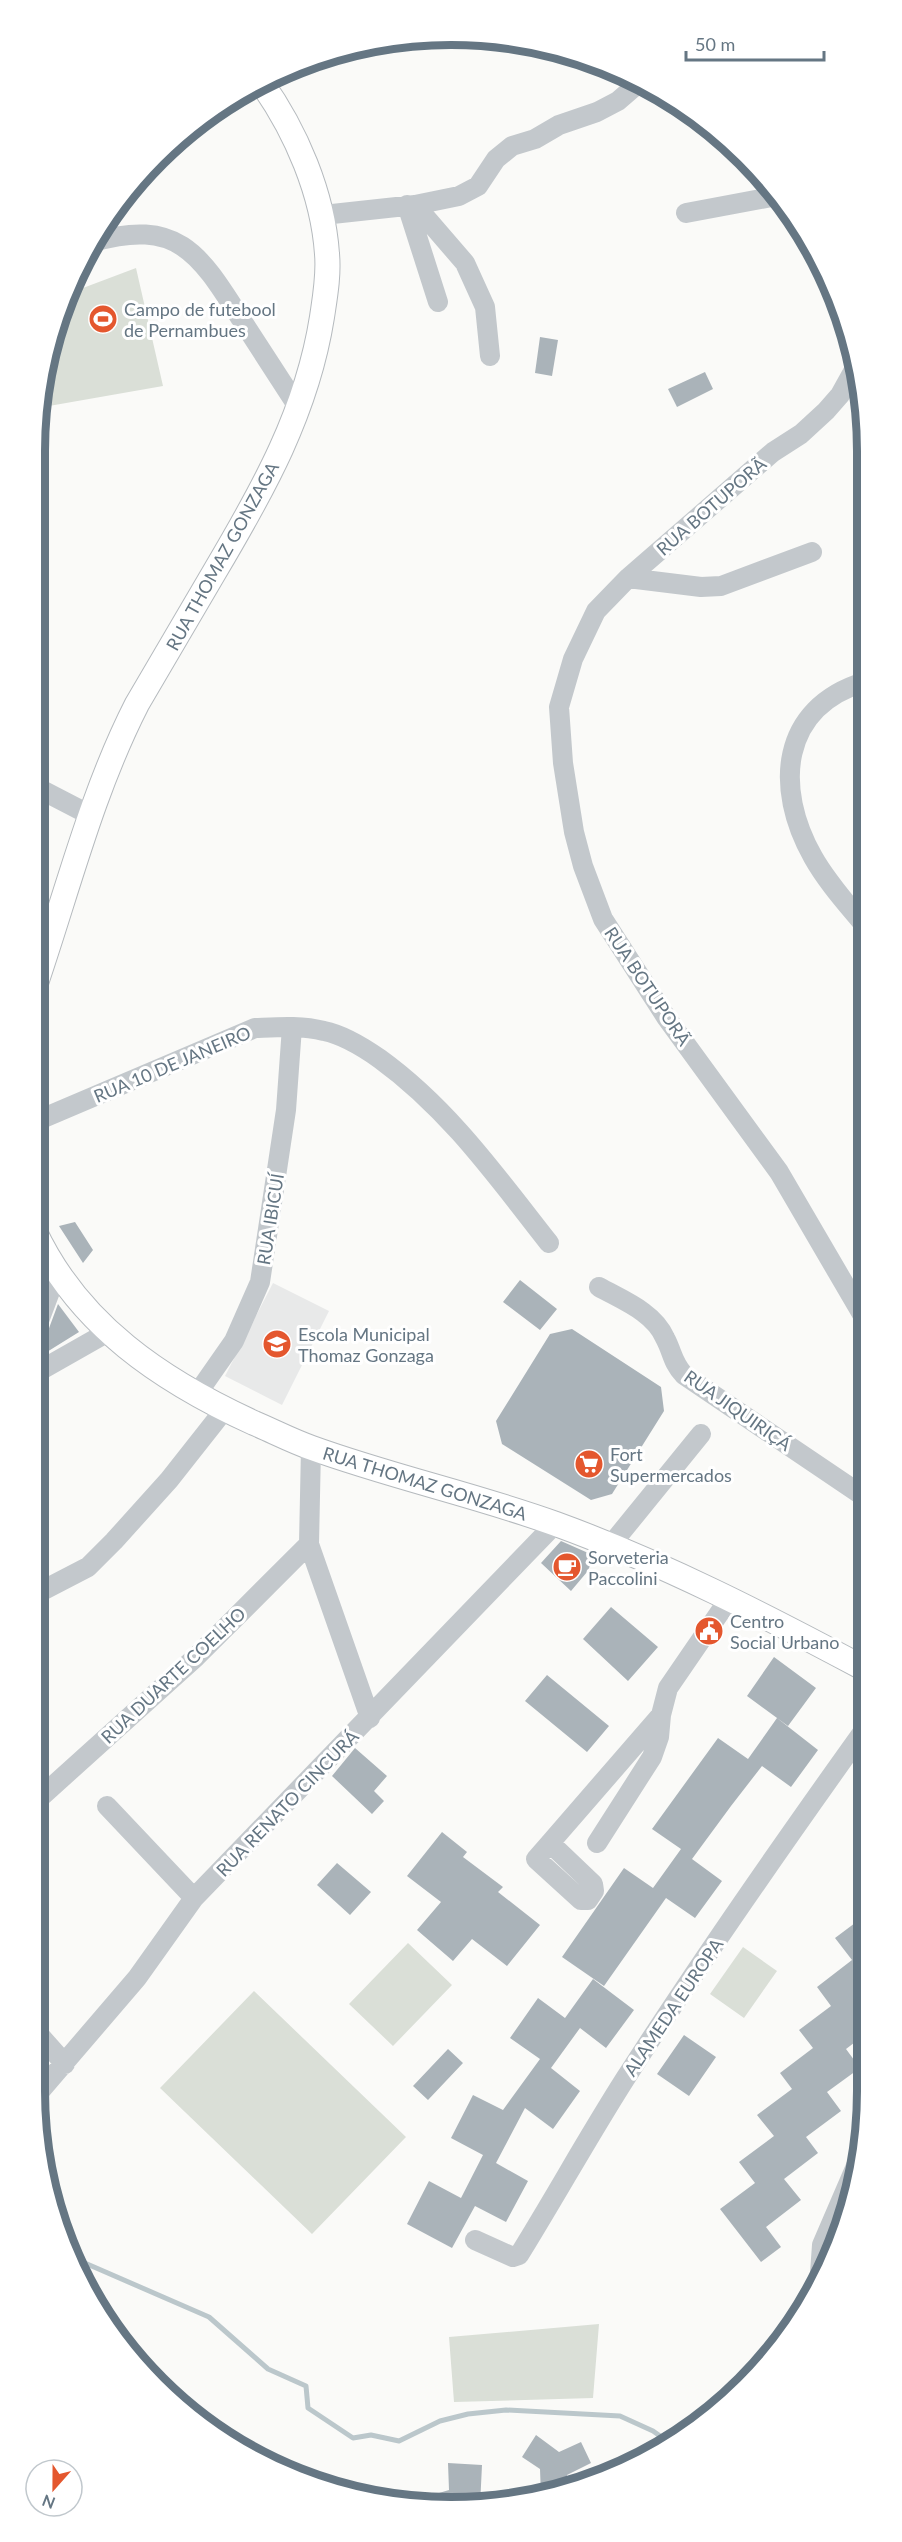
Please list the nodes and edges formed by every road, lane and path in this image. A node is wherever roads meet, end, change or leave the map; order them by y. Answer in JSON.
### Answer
{"nodes":[{"id":1,"x":633,"y":88,"type":"edge"},
{"id":2,"x":266,"y":90,"type":"edge"},
{"id":3,"x":768,"y":198,"type":"edge"},
{"id":4,"x":411,"y":205,"type":"junction"},
{"id":5,"x":686,"y":213,"type":"dead end"},
{"id":6,"x":323,"y":215,"type":"junction"},
{"id":7,"x":104,"y":240,"type":"edge"},
{"id":8,"x":438,"y":302,"type":"dead end"},
{"id":9,"x":490,"y":356,"type":"dead end"},
{"id":10,"x":850,"y":377,"type":"edge"},
{"id":11,"x":298,"y":407,"type":"junction"},
{"id":12,"x":812,"y":552,"type":"dead end"},
{"id":13,"x":628,"y":578,"type":"junction"},
{"id":14,"x":857,"y":685,"type":"edge"},
{"id":15,"x":45,"y":792,"type":"edge"},
{"id":16,"x":90,"y":815,"type":"junction"},
{"id":17,"x":857,"y":915,"type":"edge"},
{"id":18,"x":45,"y":955,"type":"edge"},
{"id":19,"x":292,"y":1027,"type":"junction"},
{"id":20,"x":45,"y":1117,"type":"edge"},
{"id":21,"x":549,"y":1243,"type":"dead end"},
{"id":22,"x":45,"y":1254,"type":"edge"},
{"id":23,"x":57,"y":1273,"type":"junction"},
{"id":24,"x":599,"y":1287,"type":"dead end"},
{"id":25,"x":45,"y":1305,"type":"edge"},
{"id":26,"x":857,"y":1306,"type":"edge"},
{"id":27,"x":108,"y":1332,"type":"junction"},
{"id":28,"x":45,"y":1368,"type":"edge"},
{"id":29,"x":196,"y":1394,"type":"junction"},
{"id":30,"x":225,"y":1409,"type":"junction"},
{"id":31,"x":701,"y":1434,"type":"dead end"},
{"id":32,"x":311,"y":1448,"type":"junction"},
{"id":33,"x":857,"y":1492,"type":"edge"},
{"id":34,"x":555,"y":1524,"type":"junction"},
{"id":35,"x":309,"y":1544,"type":"junction"},
{"id":36,"x":610,"y":1546,"type":"junction"},
{"id":37,"x":45,"y":1589,"type":"edge"},
{"id":38,"x":729,"y":1599,"type":"junction"},
{"id":39,"x":857,"y":1665,"type":"edge"},
{"id":40,"x":661,"y":1715,"type":"junction"},
{"id":41,"x":370,"y":1718,"type":"junction"},
{"id":42,"x":857,"y":1740,"type":"edge"},
{"id":43,"x":45,"y":1793,"type":"edge"},
{"id":44,"x":107,"y":1806,"type":"dead end"},
{"id":45,"x":550,"y":1843,"type":"dead end"},
{"id":46,"x":597,"y":1844,"type":"dead end"},
{"id":47,"x":194,"y":1898,"type":"junction"},
{"id":48,"x":45,"y":2041,"type":"edge"},
{"id":49,"x":65,"y":2064,"type":"junction"},
{"id":50,"x":45,"y":2086,"type":"edge"},
{"id":51,"x":836,"y":2218,"type":"edge"},
{"id":52,"x":475,"y":2240,"type":"dead end"},
{"id":53,"x":821,"y":2258,"type":"edge"}],
"edges":[{"from":1,"to":4,"type":"street"},
{"from":2,"to":6,"type":"main road","name":"RUA THOMAZ GONZAGA"},
{"from":3,"to":5,"type":"street"},
{"from":4,"to":6,"type":"street"},
{"from":4,"to":8,"type":"street"},
{"from":4,"to":9,"type":"street"},
{"from":6,"to":11,"type":"main road","name":"RUA THOMAZ GONZAGA"},
{"from":7,"to":11,"type":"street"},
{"from":10,"to":13,"type":"street","name":"RUA BOTUPORÃ"},
{"from":11,"to":16,"type":"main road","name":"RUA THOMAZ GONZAGA"},
{"from":12,"to":13,"type":"street"},
{"from":13,"to":26,"type":"street","name":"RUA BOTUPORÃ"},
{"from":14,"to":17,"type":"street"},
{"from":15,"to":16,"type":"street"},
{"from":16,"to":18,"type":"main road","name":"RUA THOMAZ GONZAGA"},
{"from":19,"to":20,"type":"street","name":"RUA 10 DE JANEIRO"},
{"from":19,"to":21,"type":"street","name":"RUA 10 DE JANEIRO"},
{"from":19,"to":29,"type":"street","name":"RUA IBICUÍ"},
{"from":22,"to":23,"type":"main road","name":"RUA THOMAZ GONZAGA"},
{"from":23,"to":25,"type":"street"},
{"from":23,"to":27,"type":"main road","name":"RUA THOMAZ GONZAGA"},
{"from":24,"to":33,"type":"street","name":"RUA JIQUIRIÇÁ"},
{"from":27,"to":28,"type":"street"},
{"from":27,"to":29,"type":"main road","name":"RUA THOMAZ GONZAGA"},
{"from":29,"to":30,"type":"main road","name":"RUA THOMAZ GONZAGA"},
{"from":30,"to":32,"type":"main road","name":"RUA THOMAZ GONZAGA"},
{"from":30,"to":37,"type":"street"},
{"from":31,"to":36,"type":"street"},
{"from":32,"to":34,"type":"main road","name":"RUA THOMAZ GONZAGA"},
{"from":32,"to":35,"type":"street"},
{"from":34,"to":36,"type":"main road","name":"RUA THOMAZ GONZAGA"},
{"from":34,"to":41,"type":"street","name":"RUA RENATO CINCURÁ"},
{"from":35,"to":41,"type":"street"},
{"from":35,"to":43,"type":"street","name":"RUA DUARTE COELHO"},
{"from":36,"to":38,"type":"main road","name":"RUA THOMAZ GONZAGA"},
{"from":38,"to":39,"type":"main road","name":"RUA THOMAZ GONZAGA"},
{"from":38,"to":40,"type":"street"},
{"from":40,"to":45,"type":"street"},
{"from":40,"to":46,"type":"street"},
{"from":41,"to":47,"type":"street","name":"RUA RENATO CINCURÁ"},
{"from":42,"to":52,"type":"street","name":"ALAMEDA EUROPA"},
{"from":44,"to":47,"type":"street"},
{"from":47,"to":49,"type":"street","name":"RUA RENATO CINCURÁ"},
{"from":48,"to":49,"type":"street"},
{"from":49,"to":50,"type":"street","name":"RUA RENATO CINCURÁ"},
{"from":51,"to":53,"type":"street"}]}
